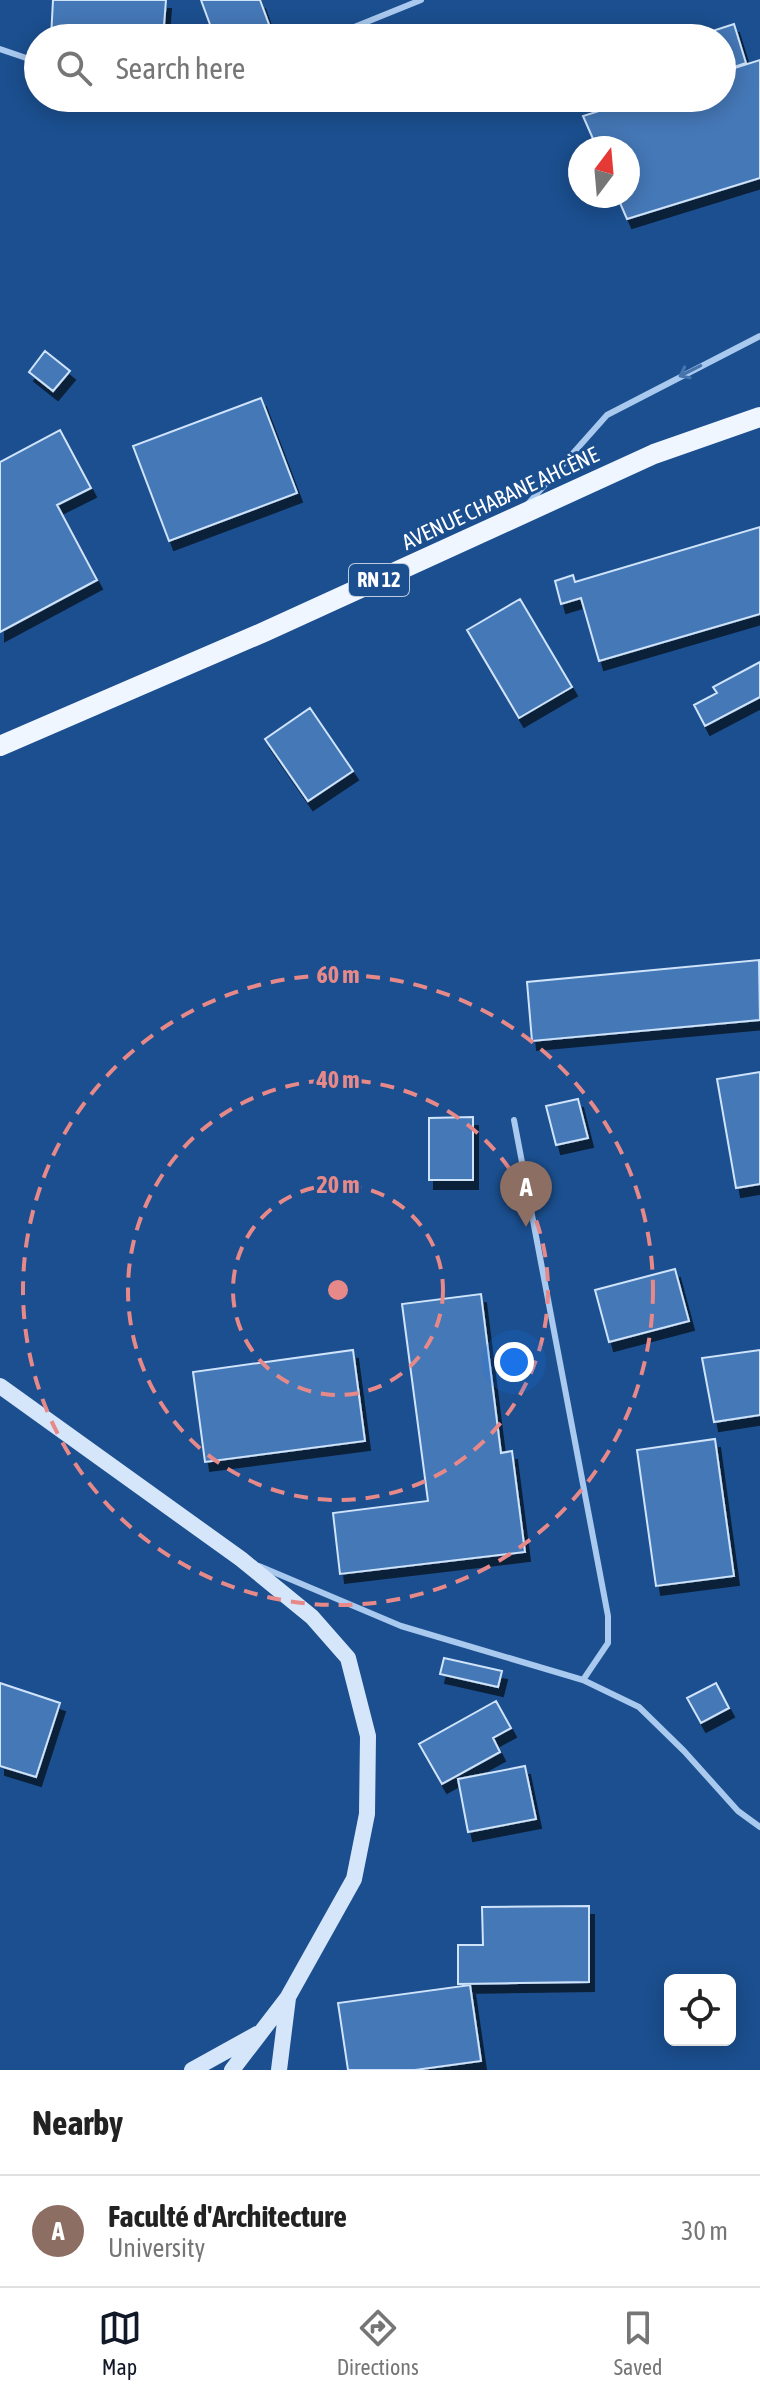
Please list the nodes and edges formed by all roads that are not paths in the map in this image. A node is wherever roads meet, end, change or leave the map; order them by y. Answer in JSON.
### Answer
{"nodes":[{"id":1,"x":421,"y":0,"type":"edge"},
{"id":2,"x":362,"y":24,"type":"edge"},
{"id":3,"x":0,"y":49,"type":"edge"},
{"id":4,"x":24,"y":57,"type":"edge"},
{"id":5,"x":760,"y":336,"type":"edge"},
{"id":6,"x":760,"y":417,"type":"edge"},
{"id":7,"x":516,"y":517,"type":"junction"},
{"id":8,"x":0,"y":746,"type":"edge"},
{"id":9,"x":514,"y":1120,"type":"dead end"},
{"id":10,"x":0,"y":1386,"type":"edge"},
{"id":11,"x":241,"y":1559,"type":"junction"},
{"id":12,"x":583,"y":1680,"type":"junction"},
{"id":13,"x":760,"y":1827,"type":"edge"},
{"id":14,"x":288,"y":1997,"type":"junction"},
{"id":15,"x":262,"y":2032,"type":"junction"},
{"id":16,"x":192,"y":2070,"type":"edge"},
{"id":17,"x":232,"y":2070,"type":"edge"},
{"id":18,"x":279,"y":2070,"type":"edge"}],
"edges":[{"from":1,"to":2,"type":"lane"},
{"from":3,"to":4,"type":"lane"},
{"from":5,"to":7,"type":"lane","one_way":true},
{"from":6,"to":7,"type":"main road","name":"AVENUE CHABANE AHCÈNE","number":"RN 12"},
{"from":7,"to":8,"type":"main road","name":"AVENUE CHABANE AHCÈNE","number":"RN 12"},
{"from":9,"to":12,"type":"lane"},
{"from":10,"to":11,"type":"main road"},
{"from":11,"to":12,"type":"lane"},
{"from":11,"to":14,"type":"main road"},
{"from":12,"to":13,"type":"lane"},
{"from":14,"to":15,"type":"main road"},
{"from":14,"to":18,"type":"main road"},
{"from":15,"to":16,"type":"main road"},
{"from":15,"to":17,"type":"main road"}]}
